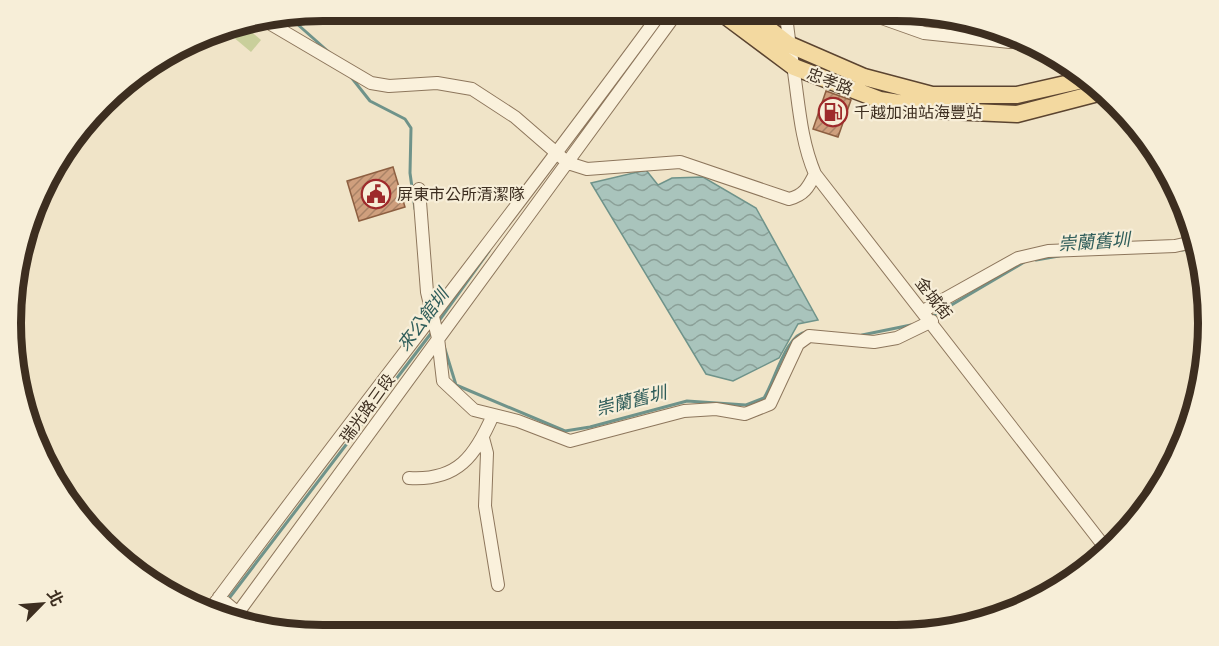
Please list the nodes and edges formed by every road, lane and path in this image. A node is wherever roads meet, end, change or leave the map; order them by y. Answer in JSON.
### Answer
{"nodes":[{"id":1,"x":655,"y":21,"type":"edge"},
{"id":2,"x":671,"y":21,"type":"edge"},
{"id":3,"x":732,"y":21,"type":"edge"},
{"id":4,"x":758,"y":21,"type":"edge"},
{"id":5,"x":787,"y":21,"type":"edge"},
{"id":6,"x":890,"y":21,"type":"edge"},
{"id":7,"x":273,"y":26,"type":"edge"},
{"id":8,"x":1005,"y":41,"type":"edge"},
{"id":9,"x":788,"y":45,"type":"junction"},
{"id":10,"x":794,"y":67,"type":"junction"},
{"id":11,"x":1077,"y":81,"type":"edge"},
{"id":12,"x":1093,"y":94,"type":"edge"},
{"id":13,"x":557,"y":154,"type":"junction"},
{"id":14,"x":568,"y":163,"type":"junction"},
{"id":15,"x":815,"y":174,"type":"junction"},
{"id":16,"x":419,"y":189,"type":"dead end"},
{"id":17,"x":1187,"y":243,"type":"edge"},
{"id":18,"x":923,"y":311,"type":"junction"},
{"id":19,"x":432,"y":314,"type":"junction"},
{"id":20,"x":932,"y":321,"type":"junction"},
{"id":21,"x":438,"y":338,"type":"junction"},
{"id":22,"x":493,"y":415,"type":"junction"},
{"id":23,"x":483,"y":438,"type":"junction"},
{"id":24,"x":409,"y":478,"type":"dead end"},
{"id":25,"x":1102,"y":544,"type":"edge"},
{"id":26,"x":498,"y":585,"type":"dead end"},
{"id":27,"x":219,"y":597,"type":"junction"},
{"id":28,"x":214,"y":604,"type":"edge"},
{"id":29,"x":229,"y":610,"type":"edge"},
{"id":30,"x":238,"y":613,"type":"edge"}],
"edges":[{"from":1,"to":13,"type":"street","name":"瑞光路三段"},
{"from":2,"to":14,"type":"street","name":"瑞光路三段"},
{"from":3,"to":10,"type":"main road","name":"忠孝路"},
{"from":4,"to":9,"type":"main road","name":"忠孝路"},
{"from":5,"to":9,"type":"street","name":"金城街"},
{"from":6,"to":8,"type":"street"},
{"from":7,"to":13,"type":"street"},
{"from":9,"to":10,"type":"street","name":"金城街"},
{"from":9,"to":11,"type":"main road","name":"忠孝路"},
{"from":10,"to":12,"type":"main road","name":"忠孝路"},
{"from":10,"to":15,"type":"street","name":"金城街"},
{"from":13,"to":14,"type":"street"},
{"from":13,"to":19,"type":"street","name":"瑞光路三段"},
{"from":14,"to":15,"type":"street"},
{"from":14,"to":21,"type":"street","name":"瑞光路三段"},
{"from":15,"to":18,"type":"street","name":"金城街"},
{"from":16,"to":19,"type":"street"},
{"from":17,"to":18,"type":"street"},
{"from":18,"to":20,"type":"street","name":"金城街"},
{"from":19,"to":21,"type":"street"},
{"from":19,"to":27,"type":"street","name":"瑞光路三段"},
{"from":20,"to":22,"type":"street"},
{"from":20,"to":25,"type":"street","name":"金城街"},
{"from":21,"to":22,"type":"street"},
{"from":21,"to":30,"type":"street","name":"瑞光路三段"},
{"from":22,"to":23,"type":"street"},
{"from":23,"to":24,"type":"street"},
{"from":23,"to":26,"type":"street"},
{"from":27,"to":28,"type":"street","name":"瑞光路三段"},
{"from":27,"to":29,"type":"street"}]}
